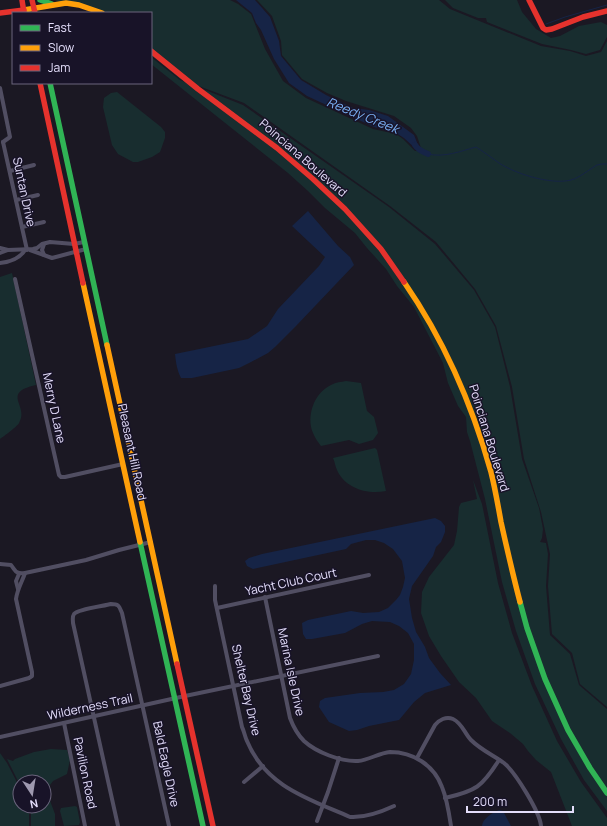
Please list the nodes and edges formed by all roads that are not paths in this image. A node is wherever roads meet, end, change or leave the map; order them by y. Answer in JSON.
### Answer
{"nodes":[{"id":1,"x":22,"y":0,"type":"edge"},
{"id":2,"x":32,"y":0,"type":"edge"},
{"id":3,"x":40,"y":0,"type":"edge"},
{"id":4,"x":529,"y":0,"type":"edge"},
{"id":5,"x":53,"y":4,"type":"junction"},
{"id":6,"x":35,"y":10,"type":"edge"},
{"id":7,"x":24,"y":11,"type":"edge"},
{"id":8,"x":607,"y":11,"type":"edge"},
{"id":9,"x":100,"y":12,"type":"edge"},
{"id":10,"x":0,"y":13,"type":"edge"},
{"id":11,"x":152,"y":52,"type":"edge"},
{"id":12,"x":40,"y":84,"type":"edge"},
{"id":13,"x":50,"y":84,"type":"edge"},
{"id":14,"x":0,"y":88,"type":"edge"},
{"id":15,"x":2,"y":141,"type":"edge"},
{"id":16,"x":34,"y":166,"type":"dead end"},
{"id":17,"x":10,"y":171,"type":"junction"},
{"id":18,"x":38,"y":195,"type":"dead end"},
{"id":19,"x":16,"y":200,"type":"junction"},
{"id":20,"x":44,"y":222,"type":"dead end"},
{"id":21,"x":22,"y":227,"type":"junction"},
{"id":22,"x":84,"y":242,"type":"junction"},
{"id":23,"x":44,"y":244,"type":"junction"},
{"id":24,"x":74,"y":244,"type":"junction"},
{"id":25,"x":0,"y":248,"type":"edge"},
{"id":26,"x":86,"y":249,"type":"junction"},
{"id":27,"x":8,"y":250,"type":"junction"},
{"id":28,"x":26,"y":250,"type":"junction"},
{"id":29,"x":76,"y":252,"type":"junction"},
{"id":30,"x":0,"y":254,"type":"edge"},
{"id":31,"x":44,"y":256,"type":"junction"},
{"id":32,"x":0,"y":263,"type":"edge"},
{"id":33,"x":15,"y":279,"type":"dead end"},
{"id":34,"x":123,"y":464,"type":"junction"},
{"id":35,"x":137,"y":479,"type":"junction"},
{"id":36,"x":151,"y":542,"type":"junction"},
{"id":37,"x":141,"y":544,"type":"junction"},
{"id":38,"x":0,"y":564,"type":"edge"},
{"id":39,"x":25,"y":573,"type":"junction"},
{"id":40,"x":19,"y":574,"type":"junction"},
{"id":41,"x":369,"y":575,"type":"dead end"},
{"id":42,"x":215,"y":586,"type":"dead end"},
{"id":43,"x":18,"y":590,"type":"junction"},
{"id":44,"x":265,"y":597,"type":"junction"},
{"id":45,"x":217,"y":608,"type":"junction"},
{"id":46,"x":378,"y":656,"type":"dead end"},
{"id":47,"x":281,"y":676,"type":"junction"},
{"id":48,"x":0,"y":686,"type":"edge"},
{"id":49,"x":233,"y":686,"type":"junction"},
{"id":50,"x":185,"y":696,"type":"junction"},
{"id":51,"x":175,"y":699,"type":"junction"},
{"id":52,"x":142,"y":706,"type":"junction"},
{"id":53,"x":94,"y":717,"type":"junction"},
{"id":54,"x":64,"y":723,"type":"junction"},
{"id":55,"x":0,"y":737,"type":"edge"},
{"id":56,"x":339,"y":758,"type":"junction"},
{"id":57,"x":417,"y":758,"type":"junction"},
{"id":58,"x":499,"y":760,"type":"junction"},
{"id":59,"x":263,"y":766,"type":"junction"},
{"id":60,"x":244,"y":782,"type":"dead end"},
{"id":61,"x":607,"y":793,"type":"edge"},
{"id":62,"x":445,"y":798,"type":"junction"},
{"id":63,"x":323,"y":805,"type":"junction"},
{"id":64,"x":394,"y":806,"type":"dead end"},
{"id":65,"x":317,"y":821,"type":"dead end"},
{"id":66,"x":86,"y":826,"type":"edge"},
{"id":67,"x":118,"y":826,"type":"edge"},
{"id":68,"x":169,"y":826,"type":"edge"},
{"id":69,"x":203,"y":826,"type":"edge"},
{"id":70,"x":213,"y":826,"type":"edge"},
{"id":71,"x":451,"y":826,"type":"edge"},
{"id":72,"x":541,"y":826,"type":"edge"}],
"edges":[{"from":1,"to":7,"type":"main road"},
{"from":2,"to":6,"type":"main road"},
{"from":3,"to":5,"type":"main road"},
{"from":4,"to":8,"type":"main road"},
{"from":5,"to":6,"type":"main road"},
{"from":5,"to":9,"type":"main road"},
{"from":6,"to":7,"type":"main road"},
{"from":7,"to":10,"type":"main road"},
{"from":11,"to":61,"type":"main road","name":"Poinciana Boulevard"},
{"from":12,"to":24,"type":"main road","name":"Pleasant Hill Road"},
{"from":13,"to":22,"type":"main road","name":"Pleasant Hill Road"},
{"from":14,"to":15,"type":"street"},
{"from":15,"to":17,"type":"street","name":"Suntan Drive"},
{"from":16,"to":17,"type":"street"},
{"from":17,"to":19,"type":"street","name":"Suntan Drive"},
{"from":18,"to":19,"type":"street"},
{"from":19,"to":21,"type":"street","name":"Suntan Drive"},
{"from":20,"to":21,"type":"street"},
{"from":21,"to":28,"type":"street","name":"Suntan Drive"},
{"from":22,"to":24,"type":"street"},
{"from":22,"to":26,"type":"main road","name":"Pleasant Hill Road"},
{"from":23,"to":24,"type":"street"},
{"from":23,"to":28,"type":"street"},
{"from":23,"to":31,"type":"street"},
{"from":24,"to":29,"type":"main road","name":"Pleasant Hill Road"},
{"from":25,"to":27,"type":"street"},
{"from":26,"to":29,"type":"street"},
{"from":26,"to":35,"type":"main road","name":"Pleasant Hill Road"},
{"from":27,"to":28,"type":"street"},
{"from":27,"to":30,"type":"street"},
{"from":28,"to":31,"type":"street"},
{"from":28,"to":32,"type":"street"},
{"from":29,"to":31,"type":"street"},
{"from":29,"to":34,"type":"main road","name":"Pleasant Hill Road"},
{"from":33,"to":34,"type":"street","name":"Merry D Lane"},
{"from":34,"to":35,"type":"main road"},
{"from":34,"to":37,"type":"main road","name":"Pleasant Hill Road"},
{"from":35,"to":36,"type":"main road","name":"Pleasant Hill Road"},
{"from":36,"to":37,"type":"street"},
{"from":36,"to":50,"type":"main road","name":"Pleasant Hill Road"},
{"from":37,"to":39,"type":"street"},
{"from":37,"to":51,"type":"main road","name":"Pleasant Hill Road"},
{"from":38,"to":40,"type":"street"},
{"from":39,"to":40,"type":"street"},
{"from":39,"to":43,"type":"street"},
{"from":40,"to":43,"type":"street"},
{"from":41,"to":44,"type":"street","name":"Yacht Club Court"},
{"from":42,"to":45,"type":"street","name":"Shelter Bay Drive"},
{"from":43,"to":48,"type":"street"},
{"from":44,"to":45,"type":"street","name":"Yacht Club Court"},
{"from":44,"to":47,"type":"street","name":"Marina Isle Drive"},
{"from":45,"to":49,"type":"street","name":"Shelter Bay Drive"},
{"from":46,"to":47,"type":"street","name":"Wilderness Trail"},
{"from":47,"to":49,"type":"street","name":"Wilderness Trail"},
{"from":47,"to":56,"type":"street","name":"Marina Isle Drive"},
{"from":49,"to":50,"type":"street","name":"Wilderness Trail"},
{"from":49,"to":59,"type":"street","name":"Shelter Bay Drive"},
{"from":50,"to":51,"type":"street","name":"Wilderness Trail"},
{"from":50,"to":70,"type":"main road","name":"Pleasant Hill Road"},
{"from":51,"to":52,"type":"street","name":"Wilderness Trail"},
{"from":51,"to":69,"type":"main road","name":"Pleasant Hill Road"},
{"from":52,"to":53,"type":"street","name":"Wilderness Trail"},
{"from":52,"to":53,"type":"street","name":"Bald Eagle Drive"},
{"from":52,"to":68,"type":"street","name":"Bald Eagle Drive"},
{"from":53,"to":54,"type":"street","name":"Wilderness Trail"},
{"from":53,"to":67,"type":"street"},
{"from":54,"to":55,"type":"street","name":"Wilderness Trail"},
{"from":54,"to":66,"type":"street","name":"Pavilion Road"},
{"from":56,"to":57,"type":"street","name":"Marina Isle Drive"},
{"from":56,"to":63,"type":"street"},
{"from":57,"to":58,"type":"street"},
{"from":57,"to":62,"type":"street","name":"Marina Isle Drive"},
{"from":58,"to":62,"type":"street"},
{"from":58,"to":72,"type":"street"},
{"from":59,"to":60,"type":"street"},
{"from":59,"to":63,"type":"street","name":"Shelter Bay Drive"},
{"from":62,"to":71,"type":"street","name":"Marina Isle Drive"},
{"from":63,"to":64,"type":"street","name":"Shelter Bay Drive"},
{"from":63,"to":65,"type":"street"}]}
